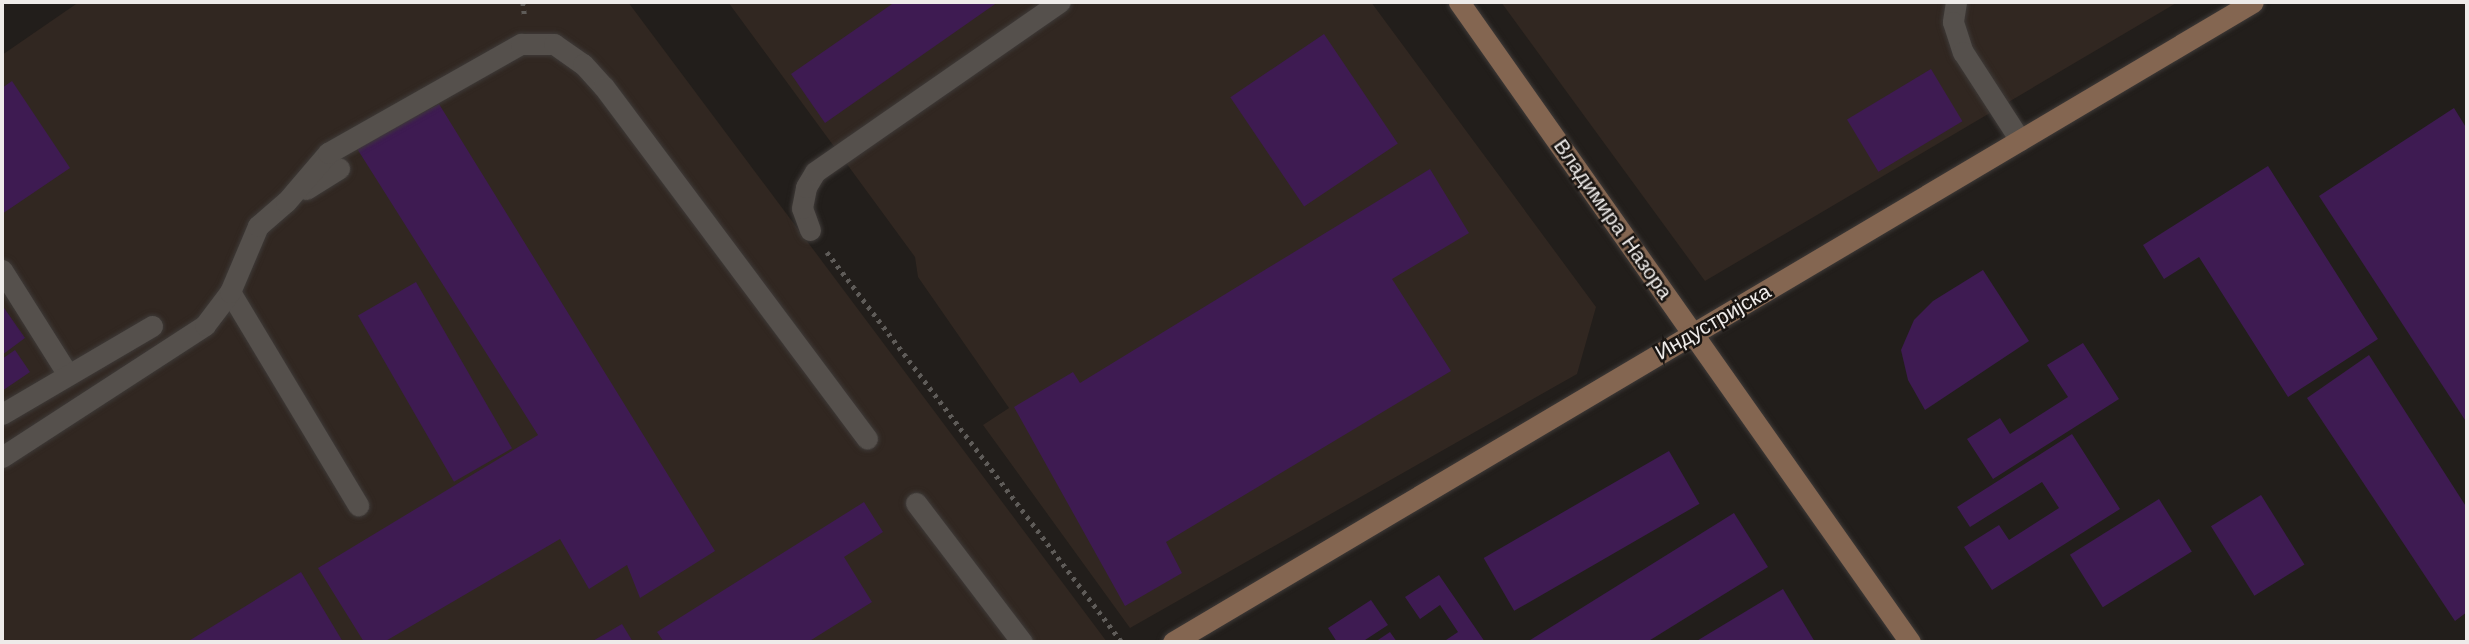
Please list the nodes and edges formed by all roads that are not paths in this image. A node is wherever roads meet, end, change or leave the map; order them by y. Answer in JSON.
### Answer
{"nodes":[{"id":1,"x":1060,"y":2,"type":"edge"},
{"id":2,"x":1459,"y":2,"type":"edge"},
{"id":3,"x":1956,"y":2,"type":"edge"},
{"id":4,"x":2253,"y":2,"type":"edge"},
{"id":5,"x":2020,"y":140,"type":"junction"},
{"id":6,"x":339,"y":168,"type":"dead end"},
{"id":7,"x":286,"y":202,"type":"junction"},
{"id":8,"x":810,"y":230,"type":"road end"},
{"id":9,"x":2,"y":270,"type":"edge"},
{"id":10,"x":230,"y":292,"type":"junction"},
{"id":11,"x":152,"y":326,"type":"dead end"},
{"id":12,"x":1693,"y":333,"type":"junction"},
{"id":13,"x":68,"y":375,"type":"junction"},
{"id":14,"x":2,"y":414,"type":"edge"},
{"id":15,"x":867,"y":438,"type":"dead end"},
{"id":16,"x":2,"y":457,"type":"edge"},
{"id":17,"x":916,"y":503,"type":"dead end"},
{"id":18,"x":358,"y":505,"type":"dead end"},
{"id":19,"x":1022,"y":642,"type":"edge"},
{"id":20,"x":1173,"y":642,"type":"edge"},
{"id":21,"x":1910,"y":642,"type":"edge"}],
"edges":[{"from":1,"to":8,"type":"lane"},
{"from":2,"to":12,"type":"main road","name":"Владимира Назора"},
{"from":3,"to":5,"type":"lane"},
{"from":4,"to":5,"type":"main road","name":"Индустријска"},
{"from":5,"to":12,"type":"main road","name":"Индустријска"},
{"from":6,"to":7,"type":"lane"},
{"from":7,"to":10,"type":"lane"},
{"from":7,"to":15,"type":"lane"},
{"from":9,"to":13,"type":"lane"},
{"from":10,"to":16,"type":"lane"},
{"from":10,"to":18,"type":"lane"},
{"from":11,"to":13,"type":"lane"},
{"from":12,"to":20,"type":"main road","name":"Индустријска"},
{"from":12,"to":21,"type":"main road","name":"Владимира Назора"},
{"from":13,"to":14,"type":"lane"},
{"from":17,"to":19,"type":"lane"}]}
